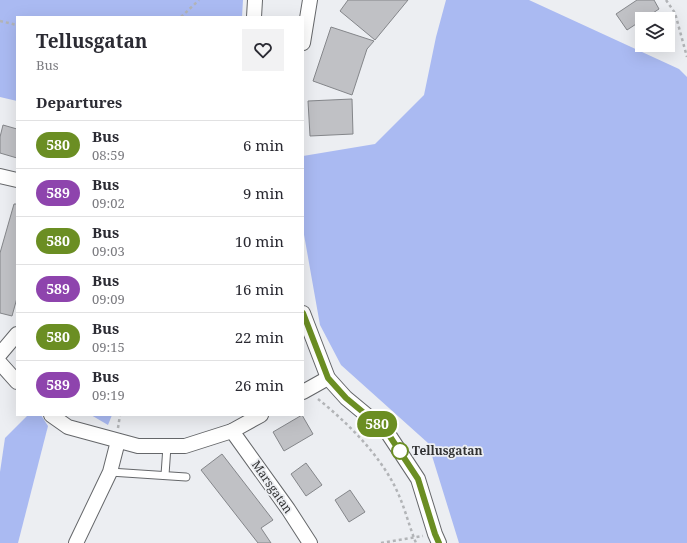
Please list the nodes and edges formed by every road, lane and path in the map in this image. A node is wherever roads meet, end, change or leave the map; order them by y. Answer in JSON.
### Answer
{"nodes":[{"id":1,"x":199,"y":0,"type":"edge"},
{"id":2,"x":255,"y":0,"type":"edge"},
{"id":3,"x":310,"y":0,"type":"edge"},
{"id":4,"x":666,"y":0,"type":"edge"},
{"id":5,"x":182,"y":16,"type":"edge"},
{"id":6,"x":254,"y":16,"type":"edge"},
{"id":7,"x":0,"y":21,"type":"edge"},
{"id":8,"x":16,"y":25,"type":"edge"},
{"id":9,"x":304,"y":37,"type":"edge"},
{"id":10,"x":687,"y":57,"type":"edge"},
{"id":11,"x":0,"y":176,"type":"edge"},
{"id":12,"x":16,"y":180,"type":"edge"},
{"id":13,"x":304,"y":316,"type":"edge"},
{"id":14,"x":16,"y":335,"type":"edge"},
{"id":15,"x":0,"y":354,"type":"edge"},
{"id":16,"x":0,"y":362,"type":"edge"},
{"id":17,"x":328,"y":378,"type":"junction"},
{"id":18,"x":16,"y":381,"type":"edge"},
{"id":19,"x":305,"y":391,"type":"edge"},
{"id":20,"x":53,"y":416,"type":"edge"},
{"id":21,"x":259,"y":416,"type":"edge"},
{"id":22,"x":232,"y":431,"type":"junction"},
{"id":23,"x":118,"y":441,"type":"junction"},
{"id":24,"x":166,"y":446,"type":"junction"},
{"id":25,"x":110,"y":472,"type":"junction"},
{"id":26,"x":164,"y":475,"type":"junction"},
{"id":27,"x":186,"y":477,"type":"dead end"},
{"id":28,"x":414,"y":537,"type":"junction"},
{"id":29,"x":437,"y":538,"type":"edge"},
{"id":30,"x":76,"y":543,"type":"edge"},
{"id":31,"x":310,"y":543,"type":"edge"},
{"id":32,"x":381,"y":543,"type":"edge"},
{"id":33,"x":416,"y":543,"type":"edge"}],
"edges":[{"from":1,"to":5,"type":"path"},
{"from":2,"to":6,"type":"street"},
{"from":3,"to":9,"type":"street"},
{"from":4,"to":10,"type":"path"},
{"from":7,"to":8,"type":"path"},
{"from":11,"to":12,"type":"street"},
{"from":13,"to":17,"type":"street"},
{"from":14,"to":15,"type":"street"},
{"from":16,"to":18,"type":"street"},
{"from":17,"to":19,"type":"street"},
{"from":17,"to":29,"type":"street"},
{"from":19,"to":28,"type":"path"},
{"from":20,"to":23,"type":"street"},
{"from":21,"to":22,"type":"street"},
{"from":22,"to":24,"type":"street"},
{"from":22,"to":31,"type":"street","name":"Marsgatan"},
{"from":23,"to":24,"type":"street"},
{"from":23,"to":25,"type":"street"},
{"from":24,"to":26,"type":"lane"},
{"from":25,"to":26,"type":"lane"},
{"from":25,"to":30,"type":"street"},
{"from":26,"to":27,"type":"lane"},
{"from":28,"to":29,"type":"path"},
{"from":28,"to":32,"type":"path"},
{"from":28,"to":33,"type":"path"}]}
